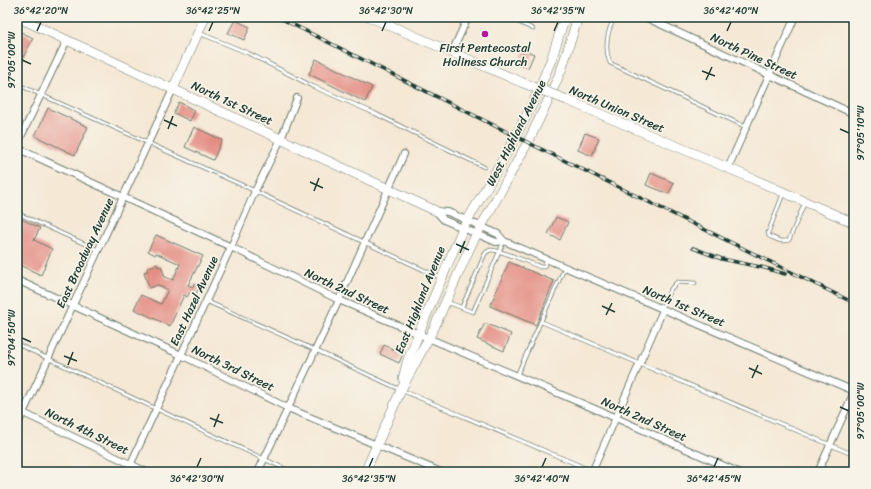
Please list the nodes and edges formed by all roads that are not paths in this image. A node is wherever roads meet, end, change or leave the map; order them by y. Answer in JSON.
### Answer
{"nodes":[{"id":1,"x":17,"y":17,"type":"edge"},
{"id":2,"x":205,"y":17,"type":"edge"},
{"id":3,"x":370,"y":17,"type":"edge"},
{"id":4,"x":468,"y":17,"type":"edge"},
{"id":5,"x":508,"y":17,"type":"edge"},
{"id":6,"x":565,"y":17,"type":"edge"},
{"id":7,"x":578,"y":17,"type":"edge"},
{"id":8,"x":615,"y":17,"type":"edge"},
{"id":9,"x":645,"y":17,"type":"edge"},
{"id":10,"x":795,"y":17,"type":"edge"},
{"id":11,"x":533,"y":29,"type":"dead end"},
{"id":12,"x":198,"y":32,"type":"junction"},
{"id":13,"x":67,"y":40,"type":"junction"},
{"id":14,"x":452,"y":52,"type":"junction"},
{"id":15,"x":770,"y":76,"type":"junction"},
{"id":16,"x":17,"y":84,"type":"edge"},
{"id":17,"x":173,"y":89,"type":"junction"},
{"id":18,"x":41,"y":95,"type":"junction"},
{"id":19,"x":297,"y":98,"type":"dead end"},
{"id":20,"x":854,"y":114,"type":"edge"},
{"id":21,"x":746,"y":128,"type":"junction"},
{"id":22,"x":281,"y":139,"type":"junction"},
{"id":23,"x":147,"y":143,"type":"junction"},
{"id":24,"x":17,"y":146,"type":"edge"},
{"id":25,"x":404,"y":154,"type":"dead end"},
{"id":26,"x":484,"y":167,"type":"dead end"},
{"id":27,"x":728,"y":168,"type":"junction"},
{"id":28,"x":389,"y":189,"type":"junction"},
{"id":29,"x":255,"y":191,"type":"junction"},
{"id":30,"x":784,"y":193,"type":"junction"},
{"id":31,"x":123,"y":196,"type":"junction"},
{"id":32,"x":806,"y":202,"type":"junction"},
{"id":33,"x":436,"y":211,"type":"joint"},
{"id":34,"x":17,"y":213,"type":"edge"},
{"id":35,"x":854,"y":223,"type":"edge"},
{"id":36,"x":465,"y":224,"type":"junction"},
{"id":37,"x":479,"y":230,"type":"junction"},
{"id":38,"x":504,"y":241,"type":"junction"},
{"id":39,"x":365,"y":242,"type":"junction"},
{"id":40,"x":231,"y":247,"type":"junction"},
{"id":41,"x":98,"y":250,"type":"junction"},
{"id":42,"x":500,"y":252,"type":"junction"},
{"id":43,"x":547,"y":259,"type":"junction"},
{"id":44,"x":565,"y":268,"type":"junction"},
{"id":45,"x":441,"y":278,"type":"junction"},
{"id":46,"x":17,"y":280,"type":"edge"},
{"id":47,"x":695,"y":284,"type":"dead end"},
{"id":48,"x":339,"y":300,"type":"junction"},
{"id":49,"x":206,"y":301,"type":"junction"},
{"id":50,"x":447,"y":302,"type":"junction"},
{"id":51,"x":72,"y":306,"type":"junction"},
{"id":52,"x":462,"y":307,"type":"junction"},
{"id":53,"x":662,"y":310,"type":"junction"},
{"id":54,"x":542,"y":322,"type":"junction"},
{"id":55,"x":418,"y":334,"type":"junction"},
{"id":56,"x":429,"y":339,"type":"junction"},
{"id":57,"x":17,"y":344,"type":"edge"},
{"id":58,"x":315,"y":350,"type":"junction"},
{"id":59,"x":181,"y":355,"type":"junction"},
{"id":60,"x":49,"y":358,"type":"junction"},
{"id":61,"x":640,"y":364,"type":"junction"},
{"id":62,"x":517,"y":376,"type":"junction"},
{"id":63,"x":401,"y":390,"type":"junction"},
{"id":64,"x":854,"y":391,"type":"edge"},
{"id":65,"x":288,"y":408,"type":"junction"},
{"id":66,"x":156,"y":409,"type":"junction"},
{"id":67,"x":20,"y":411,"type":"edge"},
{"id":68,"x":616,"y":418,"type":"junction"},
{"id":69,"x":17,"y":426,"type":"edge"},
{"id":70,"x":377,"y":445,"type":"junction"},
{"id":71,"x":830,"y":445,"type":"junction"},
{"id":72,"x":854,"y":455,"type":"edge"},
{"id":73,"x":264,"y":459,"type":"junction"},
{"id":74,"x":131,"y":464,"type":"junction"},
{"id":75,"x":127,"y":472,"type":"edge"},
{"id":76,"x":147,"y":472,"type":"edge"},
{"id":77,"x":258,"y":472,"type":"edge"},
{"id":78,"x":292,"y":472,"type":"edge"},
{"id":79,"x":365,"y":472,"type":"edge"},
{"id":80,"x":440,"y":472,"type":"edge"},
{"id":81,"x":593,"y":472,"type":"edge"},
{"id":82,"x":738,"y":472,"type":"edge"},
{"id":83,"x":818,"y":472,"type":"edge"}],
"edges":[{"from":1,"to":13,"type":"main road","name":"North 1st Street"},
{"from":2,"to":12,"type":"main road"},
{"from":3,"to":14,"type":"main road","name":"North Union Street"},
{"from":4,"to":14,"type":"street"},
{"from":5,"to":11,"type":"lane"},
{"from":6,"to":36,"type":"main road","name":"West Highland Avenue"},
{"from":7,"to":37,"type":"main road","name":"West Highland Avenue"},
{"from":8,"to":21,"type":"lane"},
{"from":9,"to":15,"type":"street","name":"North Pine Street"},
{"from":10,"to":15,"type":"street"},
{"from":12,"to":17,"type":"main road"},
{"from":12,"to":26,"type":"lane"},
{"from":13,"to":17,"type":"main road","name":"North 1st Street"},
{"from":13,"to":18,"type":"street"},
{"from":14,"to":27,"type":"main road","name":"North Union Street","bridge":true},
{"from":15,"to":20,"type":"street","name":"North Pine Street"},
{"from":15,"to":21,"type":"street"},
{"from":16,"to":18,"type":"lane"},
{"from":17,"to":22,"type":"main road","name":"North 1st Street"},
{"from":17,"to":23,"type":"street","name":"East Broadway Avenue"},
{"from":18,"to":23,"type":"lane"},
{"from":18,"to":24,"type":"street"},
{"from":19,"to":22,"type":"street","name":"East Hazel Avenue"},
{"from":21,"to":27,"type":"street"},
{"from":22,"to":28,"type":"main road","name":"North 1st Street"},
{"from":22,"to":29,"type":"street","name":"East Hazel Avenue"},
{"from":23,"to":29,"type":"lane"},
{"from":23,"to":31,"type":"street","name":"East Broadway Avenue"},
{"from":24,"to":31,"type":"street","name":"North 2nd Street"},
{"from":25,"to":28,"type":"street"},
{"from":27,"to":30,"type":"main road","name":"North Union Street"},
{"from":28,"to":33,"type":"main road","name":"North 1st Street"},
{"from":28,"to":39,"type":"street"},
{"from":29,"to":39,"type":"lane"},
{"from":29,"to":40,"type":"street","name":"East Hazel Avenue"},
{"from":30,"to":32,"type":"main road","name":"North Union Street"},
{"from":30,"to":32,"type":"lane"},
{"from":31,"to":40,"type":"street","name":"North 2nd Street"},
{"from":31,"to":41,"type":"street","name":"East Broadway Avenue"},
{"from":32,"to":35,"type":"main road","name":"North Union Street"},
{"from":33,"to":36,"type":"street","name":"North 1st Street"},
{"from":34,"to":41,"type":"lane"},
{"from":36,"to":37,"type":"street","name":"North 1st Street"},
{"from":36,"to":45,"type":"main road","name":"East Highland Avenue"},
{"from":37,"to":38,"type":"street","name":"North 1st Street"},
{"from":37,"to":50,"type":"main road","name":"East Highland Avenue"},
{"from":38,"to":42,"type":"lane"},
{"from":38,"to":43,"type":"street","name":"North 1st Street"},
{"from":39,"to":45,"type":"lane"},
{"from":39,"to":48,"type":"street"},
{"from":40,"to":48,"type":"street","name":"North 2nd Street"},
{"from":40,"to":49,"type":"street","name":"East Hazel Avenue"},
{"from":41,"to":51,"type":"street","name":"East Broadway Avenue"},
{"from":42,"to":43,"type":"lane"},
{"from":42,"to":52,"type":"lane"},
{"from":42,"to":52,"type":"lane"},
{"from":43,"to":44,"type":"street","name":"North 1st Street"},
{"from":44,"to":53,"type":"street","name":"North 1st Street"},
{"from":44,"to":54,"type":"lane"},
{"from":45,"to":55,"type":"main road","name":"East Highland Avenue"},
{"from":46,"to":51,"type":"street","name":"North 3rd Street"},
{"from":47,"to":53,"type":"lane"},
{"from":48,"to":55,"type":"street","name":"North 2nd Street"},
{"from":48,"to":58,"type":"street"},
{"from":49,"to":58,"type":"lane"},
{"from":49,"to":59,"type":"street","name":"East Hazel Avenue"},
{"from":50,"to":52,"type":"lane"},
{"from":50,"to":56,"type":"main road","name":"East Highland Avenue"},
{"from":51,"to":59,"type":"street","name":"North 3rd Street"},
{"from":51,"to":60,"type":"street","name":"East Broadway Avenue"},
{"from":53,"to":61,"type":"street"},
{"from":53,"to":64,"type":"street","name":"North 1st Street"},
{"from":54,"to":61,"type":"lane"},
{"from":54,"to":62,"type":"lane"},
{"from":55,"to":56,"type":"street","name":"North 2nd Street"},
{"from":55,"to":63,"type":"main road","name":"East Highland Avenue"},
{"from":56,"to":62,"type":"street","name":"North 2nd Street"},
{"from":56,"to":63,"type":"main road","name":"East Highland Avenue"},
{"from":57,"to":60,"type":"lane"},
{"from":58,"to":63,"type":"lane"},
{"from":58,"to":65,"type":"street"},
{"from":59,"to":65,"type":"street","name":"North 3rd Street"},
{"from":59,"to":66,"type":"street","name":"East Hazel Avenue"},
{"from":60,"to":66,"type":"lane"},
{"from":60,"to":67,"type":"street","name":"East Broadway Avenue"},
{"from":61,"to":68,"type":"street"},
{"from":61,"to":71,"type":"lane"},
{"from":62,"to":68,"type":"street","name":"North 2nd Street"},
{"from":63,"to":70,"type":"main road","name":"East Highland Avenue"},
{"from":63,"to":81,"type":"lane"},
{"from":64,"to":71,"type":"street"},
{"from":65,"to":70,"type":"street","name":"North 3rd Street"},
{"from":65,"to":73,"type":"street"},
{"from":66,"to":73,"type":"lane"},
{"from":66,"to":74,"type":"street","name":"East Hazel Avenue"},
{"from":67,"to":69,"type":"street","name":"East Broadway Avenue"},
{"from":67,"to":74,"type":"street","name":"North 4th Street"},
{"from":68,"to":81,"type":"street"},
{"from":68,"to":82,"type":"street","name":"North 2nd Street"},
{"from":70,"to":79,"type":"main road","name":"East Highland Avenue"},
{"from":70,"to":80,"type":"street","name":"North 3rd Street"},
{"from":71,"to":72,"type":"lane"},
{"from":71,"to":83,"type":"street"},
{"from":73,"to":77,"type":"street"},
{"from":73,"to":78,"type":"lane"},
{"from":74,"to":75,"type":"street","name":"East Hazel Avenue"},
{"from":74,"to":76,"type":"street","name":"North 4th Street"}]}
